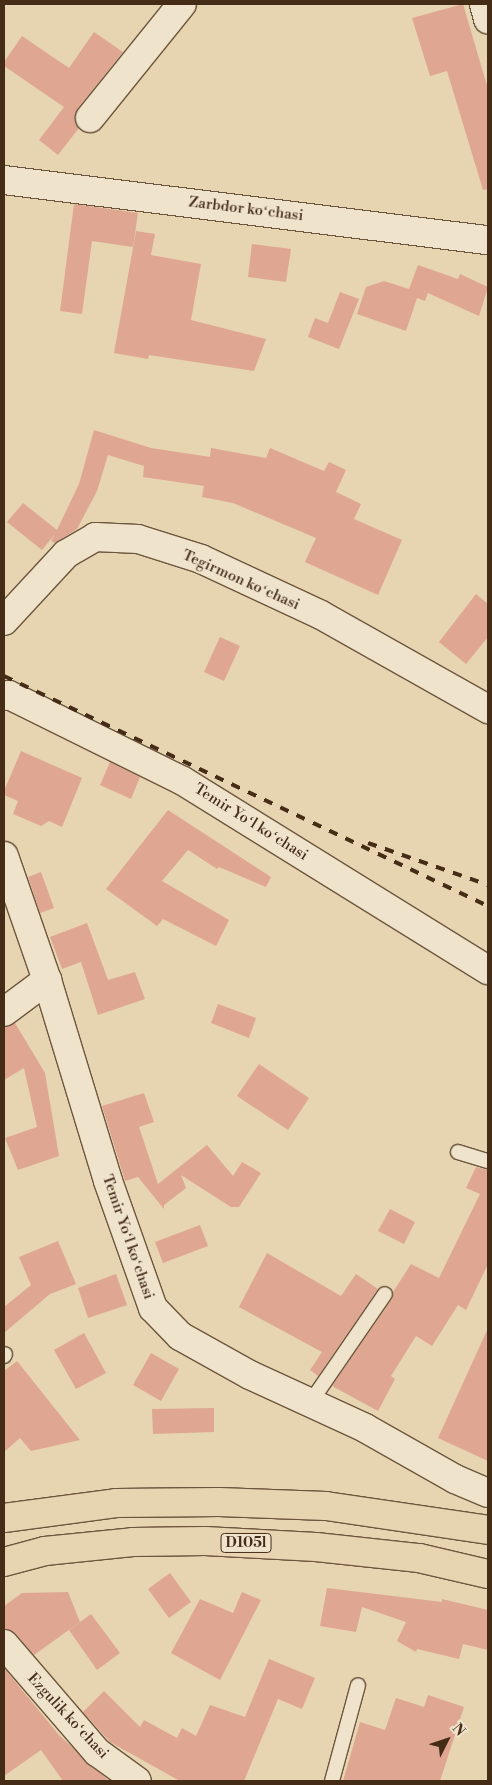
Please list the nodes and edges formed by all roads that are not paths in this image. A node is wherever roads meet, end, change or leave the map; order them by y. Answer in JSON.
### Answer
{"nodes":[{"id":1,"x":182,"y":4,"type":"edge"},
{"id":2,"x":484,"y":4,"type":"edge"},
{"id":3,"x":488,"y":19,"type":"edge"},
{"id":4,"x":90,"y":118,"type":"dead end"},
{"id":5,"x":4,"y":180,"type":"edge"},
{"id":6,"x":488,"y":240,"type":"edge"},
{"id":7,"x":4,"y":621,"type":"edge"},
{"id":8,"x":4,"y":696,"type":"edge"},
{"id":9,"x":488,"y":709,"type":"edge"},
{"id":10,"x":4,"y":856,"type":"edge"},
{"id":11,"x":488,"y":970,"type":"edge"},
{"id":12,"x":47,"y":980,"type":"junction"},
{"id":13,"x":4,"y":1012,"type":"edge"},
{"id":14,"x":458,"y":1152,"type":"dead end"},
{"id":15,"x":488,"y":1161,"type":"edge"},
{"id":16,"x":385,"y":1294,"type":"dead end"},
{"id":17,"x":310,"y":1403,"type":"junction"},
{"id":18,"x":488,"y":1492,"type":"edge"},
{"id":19,"x":4,"y":1518,"type":"edge"},
{"id":20,"x":488,"y":1530,"type":"edge"},
{"id":21,"x":4,"y":1562,"type":"edge"},
{"id":22,"x":488,"y":1574,"type":"edge"},
{"id":23,"x":4,"y":1644,"type":"edge"},
{"id":24,"x":358,"y":1685,"type":"dead end"},
{"id":25,"x":137,"y":1781,"type":"edge"},
{"id":26,"x":332,"y":1781,"type":"edge"}],
"edges":[{"from":1,"to":4,"type":"street"},
{"from":2,"to":3,"type":"street"},
{"from":5,"to":6,"type":"street","name":"Zarbdor koʻchasi"},
{"from":7,"to":9,"type":"street","name":"Tegirmon koʻchasi"},
{"from":8,"to":11,"type":"street","name":"Temir Yoʻl koʻchasi"},
{"from":10,"to":12,"type":"street","name":"Temir Yoʻl koʻchasi"},
{"from":12,"to":13,"type":"street"},
{"from":12,"to":17,"type":"street","name":"Temir Yoʻl koʻchasi"},
{"from":14,"to":15,"type":"lane"},
{"from":16,"to":17,"type":"lane"},
{"from":17,"to":18,"type":"street","name":"Temir Yoʻl koʻchasi"},
{"from":19,"to":20,"type":"highway"},
{"from":21,"to":22,"type":"highway","number":"D105l"},
{"from":23,"to":25,"type":"street","name":"Ezgulik koʻchasi"},
{"from":24,"to":26,"type":"lane"}]}
